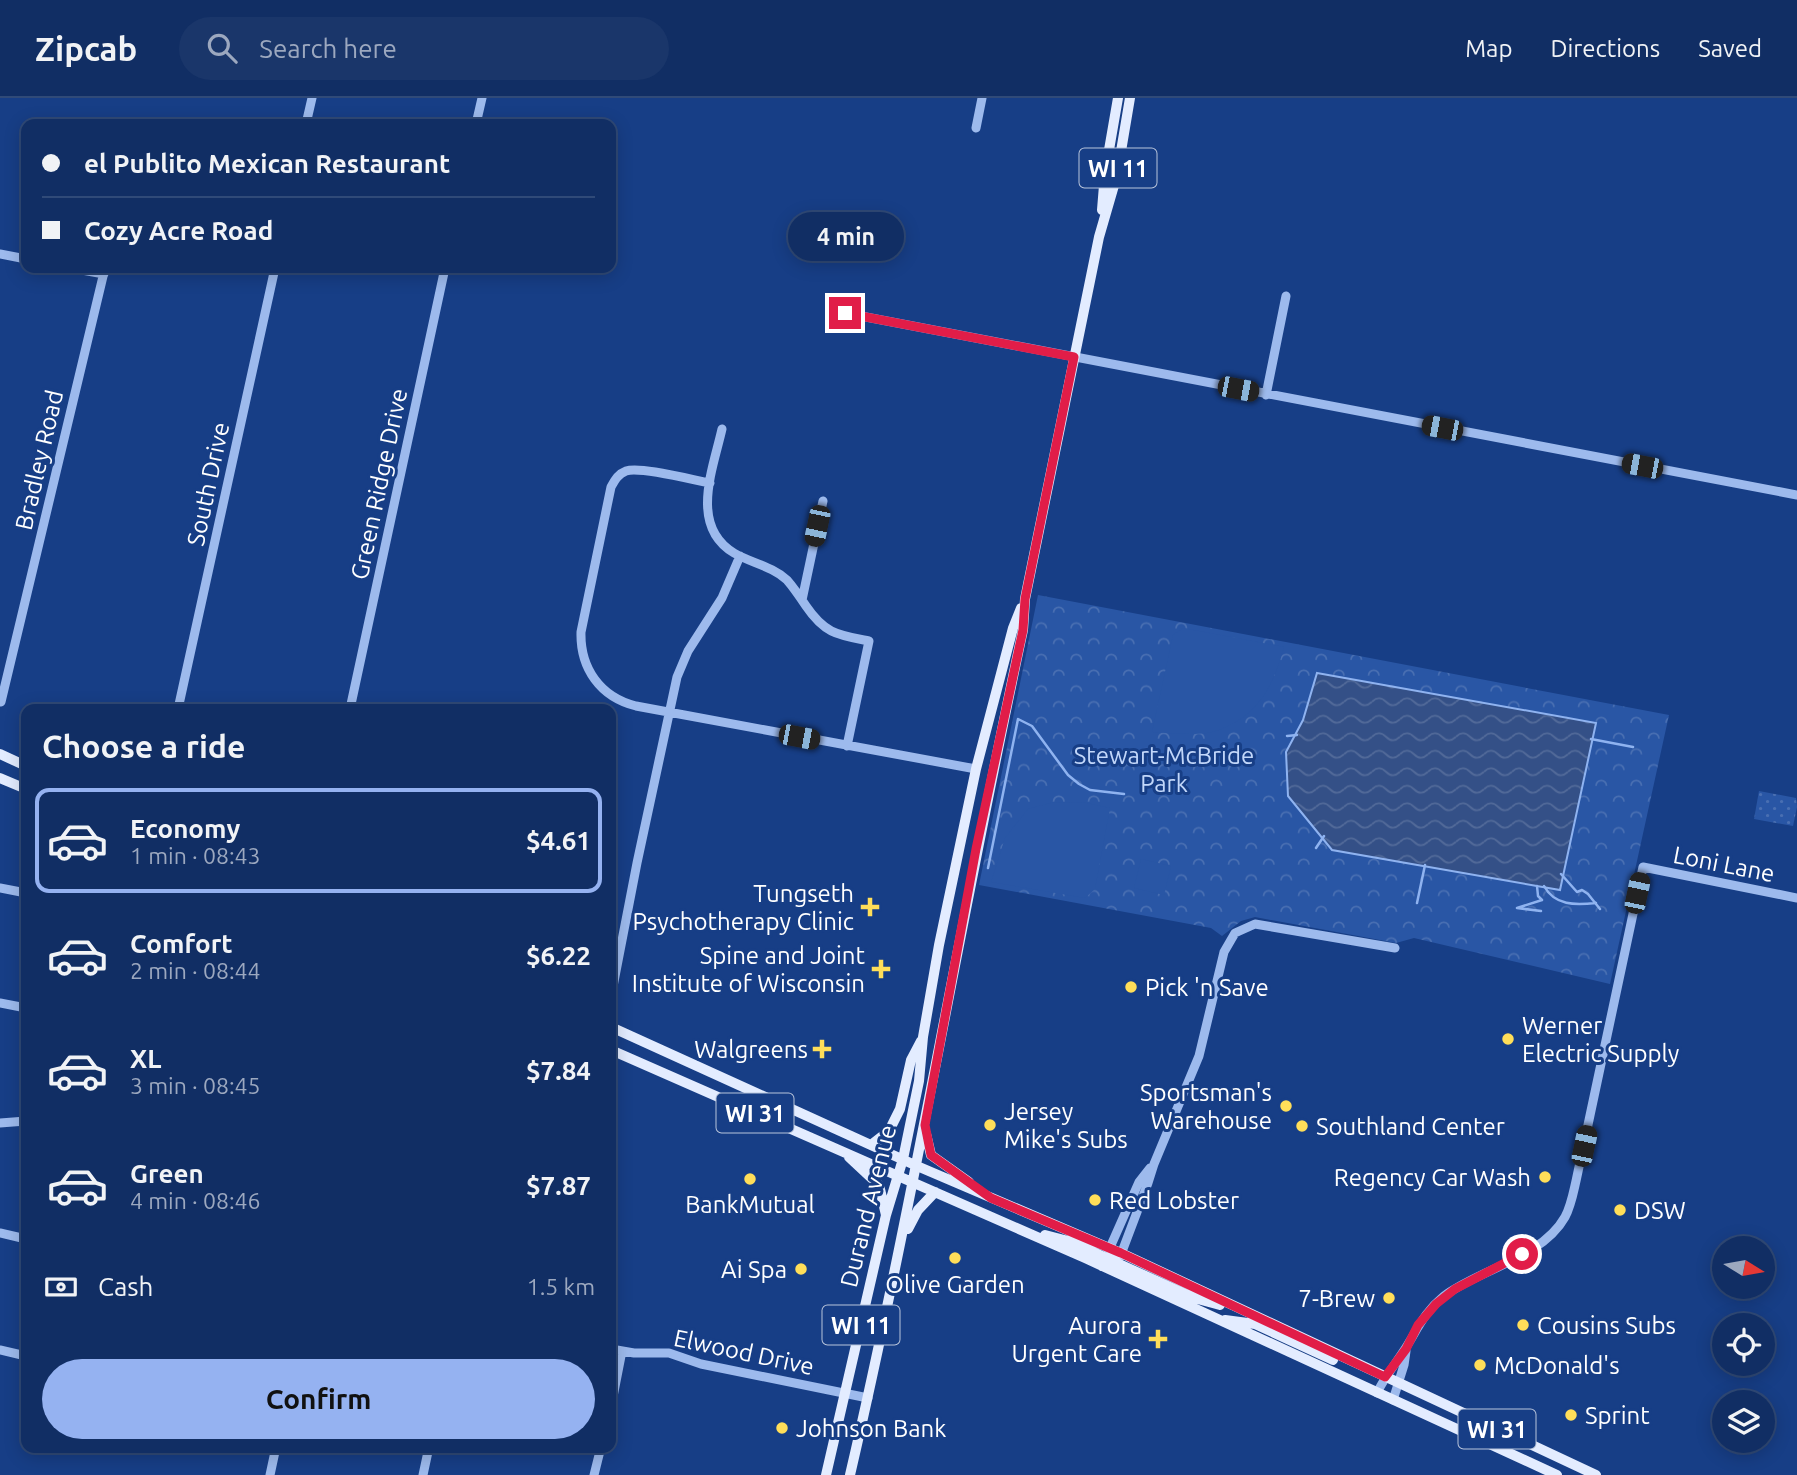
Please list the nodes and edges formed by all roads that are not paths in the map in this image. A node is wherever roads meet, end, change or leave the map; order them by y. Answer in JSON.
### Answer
{"nodes":[{"id":1,"x":312,"y":98,"type":"edge"},
{"id":2,"x":482,"y":98,"type":"edge"},
{"id":3,"x":982,"y":98,"type":"edge"},
{"id":4,"x":1118,"y":98,"type":"edge"},
{"id":5,"x":1130,"y":98,"type":"edge"},
{"id":6,"x":307,"y":119,"type":"edge"},
{"id":7,"x":477,"y":119,"type":"edge"},
{"id":8,"x":976,"y":128,"type":"dead end"},
{"id":9,"x":1099,"y":237,"type":"junction"},
{"id":10,"x":0,"y":254,"type":"edge"},
{"id":11,"x":21,"y":258,"type":"edge"},
{"id":12,"x":104,"y":273,"type":"edge"},
{"id":13,"x":274,"y":273,"type":"edge"},
{"id":14,"x":444,"y":273,"type":"edge"},
{"id":15,"x":1286,"y":296,"type":"dead end"},
{"id":16,"x":845,"y":313,"type":"dead end"},
{"id":17,"x":1074,"y":357,"type":"junction"},
{"id":18,"x":1266,"y":395,"type":"junction"},
{"id":19,"x":722,"y":429,"type":"dead end"},
{"id":20,"x":710,"y":483,"type":"junction"},
{"id":21,"x":1797,"y":495,"type":"edge"},
{"id":22,"x":822,"y":501,"type":"dead end"},
{"id":23,"x":740,"y":556,"type":"junction"},
{"id":24,"x":1025,"y":599,"type":"junction"},
{"id":25,"x":802,"y":600,"type":"junction"},
{"id":26,"x":1,"y":702,"type":"edge"},
{"id":27,"x":179,"y":704,"type":"edge"},
{"id":28,"x":352,"y":704,"type":"edge"},
{"id":29,"x":669,"y":713,"type":"junction"},
{"id":30,"x":847,"y":746,"type":"junction"},
{"id":31,"x":0,"y":754,"type":"edge"},
{"id":32,"x":21,"y":764,"type":"edge"},
{"id":33,"x":976,"y":769,"type":"junction"},
{"id":34,"x":0,"y":778,"type":"edge"},
{"id":35,"x":21,"y":787,"type":"edge"},
{"id":36,"x":0,"y":888,"type":"edge"},
{"id":37,"x":21,"y":892,"type":"edge"},
{"id":38,"x":951,"y":892,"type":"junction"},
{"id":39,"x":1797,"y":898,"type":"edge"},
{"id":40,"x":966,"y":911,"type":"junction"},
{"id":41,"x":939,"y":945,"type":"junction"},
{"id":42,"x":1395,"y":948,"type":"dead end"},
{"id":43,"x":958,"y":957,"type":"junction"},
{"id":44,"x":616,"y":973,"type":"edge"},
{"id":45,"x":0,"y":1003,"type":"edge"},
{"id":46,"x":21,"y":1007,"type":"edge"},
{"id":47,"x":616,"y":1029,"type":"edge"},
{"id":48,"x":923,"y":1037,"type":"junction"},
{"id":49,"x":616,"y":1052,"type":"edge"},
{"id":50,"x":21,"y":1121,"type":"edge"},
{"id":51,"x":0,"y":1123,"type":"edge"},
{"id":52,"x":925,"y":1125,"type":"junction"},
{"id":53,"x":871,"y":1145,"type":"junction"},
{"id":54,"x":845,"y":1152,"type":"junction"},
{"id":55,"x":903,"y":1159,"type":"junction"},
{"id":56,"x":1154,"y":1164,"type":"junction"},
{"id":57,"x":917,"y":1166,"type":"junction"},
{"id":58,"x":898,"y":1176,"type":"junction"},
{"id":59,"x":914,"y":1182,"type":"junction"},
{"id":60,"x":935,"y":1192,"type":"junction"},
{"id":61,"x":991,"y":1198,"type":"junction"},
{"id":62,"x":886,"y":1215,"type":"junction"},
{"id":63,"x":0,"y":1233,"type":"edge"},
{"id":64,"x":21,"y":1238,"type":"edge"},
{"id":65,"x":901,"y":1244,"type":"junction"},
{"id":66,"x":1106,"y":1257,"type":"junction"},
{"id":67,"x":1117,"y":1263,"type":"junction"},
{"id":68,"x":1212,"y":1318,"type":"junction"},
{"id":69,"x":1406,"y":1349,"type":"junction"},
{"id":70,"x":0,"y":1350,"type":"edge"},
{"id":71,"x":616,"y":1350,"type":"edge"},
{"id":72,"x":622,"y":1351,"type":"junction"},
{"id":73,"x":21,"y":1355,"type":"edge"},
{"id":74,"x":1384,"y":1379,"type":"junction"},
{"id":75,"x":616,"y":1382,"type":"edge"},
{"id":76,"x":1396,"y":1391,"type":"junction"},
{"id":77,"x":846,"y":1393,"type":"junction"},
{"id":78,"x":1377,"y":1393,"type":"junction"},
{"id":79,"x":868,"y":1398,"type":"junction"},
{"id":80,"x":1488,"y":1443,"type":"junction"},
{"id":81,"x":275,"y":1453,"type":"edge"},
{"id":82,"x":428,"y":1453,"type":"edge"},
{"id":83,"x":600,"y":1453,"type":"edge"},
{"id":84,"x":1594,"y":1474,"type":"edge"},
{"id":85,"x":270,"y":1475,"type":"edge"},
{"id":86,"x":423,"y":1475,"type":"edge"},
{"id":87,"x":594,"y":1475,"type":"edge"},
{"id":88,"x":826,"y":1475,"type":"edge"},
{"id":89,"x":850,"y":1475,"type":"edge"},
{"id":90,"x":1557,"y":1475,"type":"edge"}],
"edges":[{"from":1,"to":6,"type":"street"},
{"from":2,"to":7,"type":"street"},
{"from":3,"to":8,"type":"street"},
{"from":4,"to":9,"type":"main road","name":"Durand Avenue","number":"WI 11"},
{"from":5,"to":9,"type":"main road","name":"Durand Avenue","number":"WI 11"},
{"from":9,"to":17,"type":"main road","name":"Durand Avenue","number":"WI 11"},
{"from":10,"to":11,"type":"street"},
{"from":12,"to":26,"type":"street","name":"Bradley Road"},
{"from":13,"to":27,"type":"street","name":"South Drive"},
{"from":14,"to":28,"type":"street","name":"Green Ridge Drive"},
{"from":15,"to":18,"type":"street"},
{"from":16,"to":17,"type":"street"},
{"from":17,"to":18,"type":"street"},
{"from":17,"to":24,"type":"main road","name":"Durand Avenue","number":"WI 11"},
{"from":18,"to":21,"type":"street"},
{"from":19,"to":20,"type":"street"},
{"from":20,"to":23,"type":"street"},
{"from":20,"to":29,"type":"street"},
{"from":22,"to":25,"type":"street"},
{"from":23,"to":25,"type":"street"},
{"from":23,"to":29,"type":"street"},
{"from":24,"to":33,"type":"main road","name":"Durand Avenue","number":"WI 11"},
{"from":24,"to":40,"type":"main road","name":"Durand Avenue","number":"WI 11"},
{"from":25,"to":30,"type":"street"},
{"from":29,"to":30,"type":"street"},
{"from":29,"to":44,"type":"street"},
{"from":30,"to":33,"type":"street"},
{"from":31,"to":32,"type":"main road"},
{"from":33,"to":38,"type":"main road","name":"Durand Avenue","number":"WI 11"},
{"from":34,"to":35,"type":"main road"},
{"from":36,"to":37,"type":"street"},
{"from":38,"to":40,"type":"main road"},
{"from":38,"to":41,"type":"main road","name":"Durand Avenue","number":"WI 11"},
{"from":39,"to":69,"type":"street","name":"Loni Lane"},
{"from":40,"to":43,"type":"main road","name":"Durand Avenue","number":"WI 11"},
{"from":41,"to":43,"type":"main road"},
{"from":41,"to":48,"type":"main road","name":"Durand Avenue","number":"WI 11"},
{"from":42,"to":56,"type":"street"},
{"from":43,"to":52,"type":"main road","name":"Durand Avenue","number":"WI 11"},
{"from":45,"to":46,"type":"street"},
{"from":47,"to":53,"type":"main road","number":"WI 31"},
{"from":48,"to":53,"type":"main road"},
{"from":48,"to":55,"type":"main road","name":"Durand Avenue","number":"WI 11"},
{"from":49,"to":54,"type":"main road","number":"WI 31"},
{"from":50,"to":51,"type":"street"},
{"from":52,"to":57,"type":"main road","name":"Durand Avenue","number":"WI 11"},
{"from":52,"to":61,"type":"main road"},
{"from":53,"to":55,"type":"main road","number":"WI 31"},
{"from":54,"to":58,"type":"main road","number":"WI 31"},
{"from":54,"to":62,"type":"main road"},
{"from":55,"to":57,"type":"main road","number":"WI 31"},
{"from":55,"to":58,"type":"main road","name":"Durand Avenue","number":"WI 11"},
{"from":56,"to":66,"type":"street"},
{"from":56,"to":67,"type":"street"},
{"from":57,"to":59,"type":"main road","name":"Durand Avenue","number":"WI 11"},
{"from":57,"to":61,"type":"main road","number":"WI 31"},
{"from":58,"to":59,"type":"main road","number":"WI 31"},
{"from":58,"to":62,"type":"main road","name":"Durand Avenue","number":"WI 11"},
{"from":59,"to":60,"type":"main road","number":"WI 31"},
{"from":59,"to":65,"type":"main road","name":"Durand Avenue","number":"WI 11"},
{"from":60,"to":65,"type":"main road"},
{"from":60,"to":66,"type":"main road","number":"WI 31"},
{"from":61,"to":66,"type":"main road","number":"WI 31"},
{"from":62,"to":77,"type":"main road","name":"Durand Avenue","number":"WI 11"},
{"from":63,"to":64,"type":"street"},
{"from":65,"to":79,"type":"main road","name":"Durand Avenue","number":"WI 11"},
{"from":66,"to":67,"type":"main road","number":"WI 31"},
{"from":66,"to":67,"type":"main road","number":"WI 31"},
{"from":67,"to":68,"type":"main road","number":"WI 31"},
{"from":67,"to":74,"type":"main road","number":"WI 31"},
{"from":68,"to":74,"type":"main road"},
{"from":68,"to":78,"type":"main road","number":"WI 31"},
{"from":69,"to":74,"type":"street"},
{"from":69,"to":76,"type":"street"},
{"from":70,"to":73,"type":"street"},
{"from":71,"to":72,"type":"street","name":"Elwood Drive"},
{"from":72,"to":75,"type":"street"},
{"from":72,"to":77,"type":"street","name":"Elwood Drive"},
{"from":74,"to":76,"type":"main road"},
{"from":74,"to":78,"type":"street"},
{"from":76,"to":78,"type":"main road"},
{"from":76,"to":80,"type":"main road","number":"WI 31"},
{"from":76,"to":84,"type":"main road","number":"WI 31"},
{"from":77,"to":79,"type":"street","name":"Elwood Drive"},
{"from":77,"to":88,"type":"main road","name":"Durand Avenue","number":"WI 11"},
{"from":79,"to":89,"type":"main road","name":"Durand Avenue","number":"WI 11"},
{"from":80,"to":84,"type":"main road"},
{"from":80,"to":90,"type":"main road","number":"WI 31"},
{"from":81,"to":85,"type":"street"},
{"from":82,"to":86,"type":"street"},
{"from":83,"to":87,"type":"street"}]}
